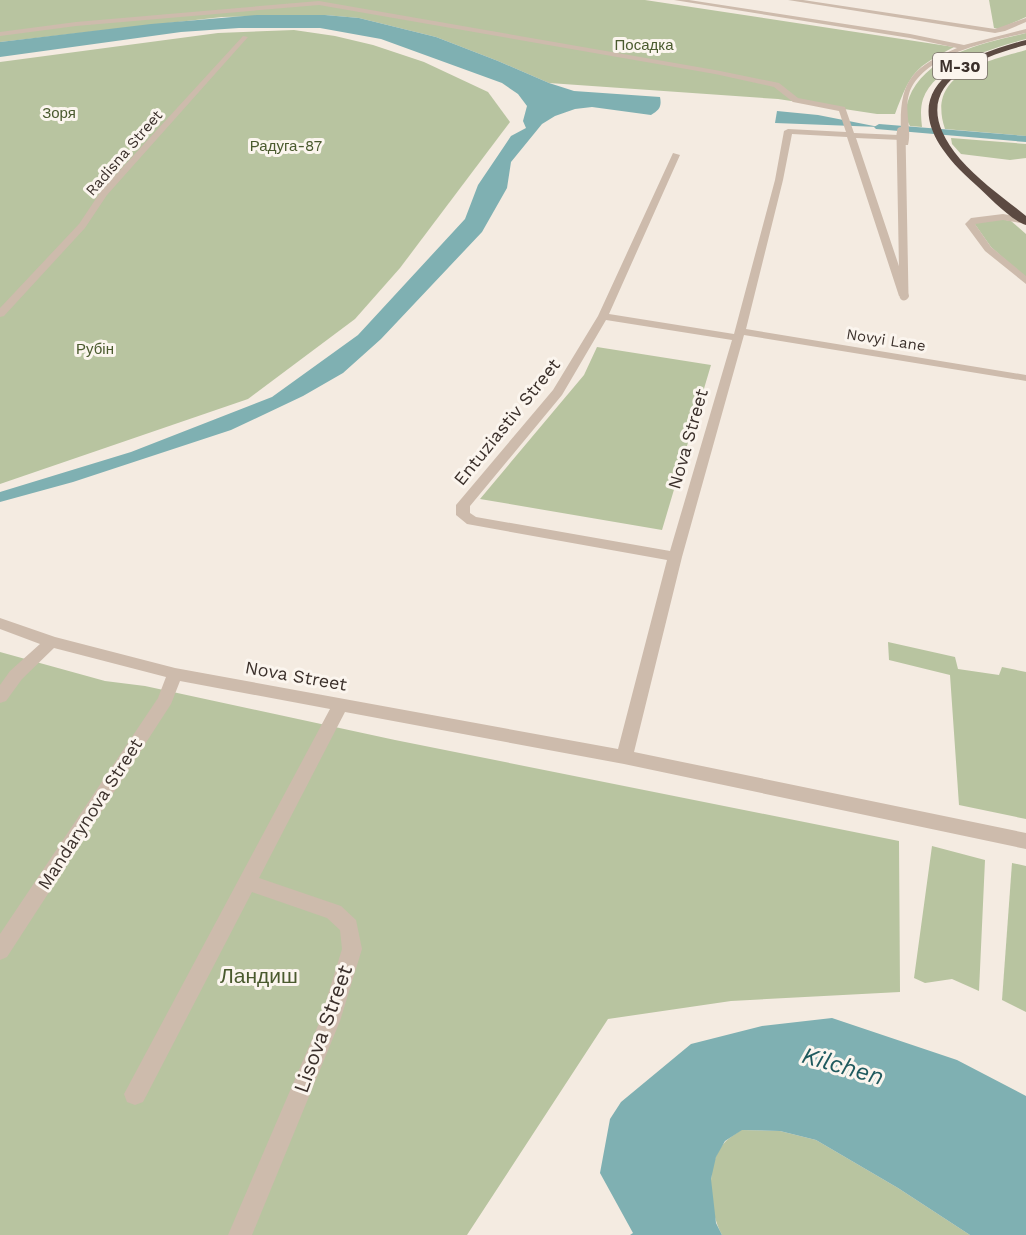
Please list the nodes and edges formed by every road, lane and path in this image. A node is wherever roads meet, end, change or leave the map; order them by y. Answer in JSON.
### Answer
{"nodes":[{"id":1,"x":677,"y":0,"type":"edge"},
{"id":2,"x":791,"y":0,"type":"edge"},
{"id":3,"x":1026,"y":20,"type":"edge"},
{"id":4,"x":1026,"y":31,"type":"edge"},
{"id":5,"x":0,"y":34,"type":"edge"},
{"id":6,"x":245,"y":37,"type":"dead end"},
{"id":7,"x":1026,"y":42,"type":"edge"},
{"id":8,"x":963,"y":47,"type":"junction"},
{"id":9,"x":676,"y":155,"type":"dead end"},
{"id":10,"x":1026,"y":222,"type":"edge"},
{"id":11,"x":1026,"y":281,"type":"edge"},
{"id":12,"x":904,"y":296,"type":"junction"},
{"id":13,"x":0,"y":314,"type":"edge"},
{"id":14,"x":603,"y":316,"type":"junction"},
{"id":15,"x":739,"y":334,"type":"junction"},
{"id":16,"x":1026,"y":378,"type":"edge"},
{"id":17,"x":675,"y":557,"type":"junction"},
{"id":18,"x":0,"y":623,"type":"edge"},
{"id":19,"x":51,"y":642,"type":"junction"},
{"id":20,"x":176,"y":674,"type":"junction"},
{"id":21,"x":0,"y":697,"type":"edge"},
{"id":22,"x":341,"y":704,"type":"junction"},
{"id":23,"x":624,"y":757,"type":"junction"},
{"id":24,"x":1026,"y":841,"type":"edge"},
{"id":25,"x":246,"y":882,"type":"junction"},
{"id":26,"x":0,"y":951,"type":"edge"},
{"id":27,"x":135,"y":1094,"type":"dead end"},
{"id":28,"x":240,"y":1235,"type":"edge"}],
"edges":[{"from":1,"to":8,"type":"street"},
{"from":2,"to":3,"type":"street"},
{"from":4,"to":8,"type":"street"},
{"from":5,"to":12,"type":"street"},
{"from":6,"to":13,"type":"street","name":"Radisna Street"},
{"from":7,"to":10,"type":"highway","number":"М-30"},
{"from":8,"to":12,"type":"street"},
{"from":9,"to":14,"type":"street","name":"Entuziastiv Street"},
{"from":10,"to":11,"type":"street"},
{"from":12,"to":15,"type":"street","name":"Nova Street","bridge":true},
{"from":14,"to":15,"type":"street","name":"Novyi Lane"},
{"from":14,"to":17,"type":"street","name":"Entuziastiv Street"},
{"from":15,"to":16,"type":"street","name":"Novyi Lane"},
{"from":15,"to":17,"type":"street","name":"Nova Street"},
{"from":17,"to":23,"type":"street","name":"Nova Street"},
{"from":18,"to":19,"type":"street","name":"Nova Street"},
{"from":19,"to":20,"type":"street","name":"Nova Street"},
{"from":19,"to":21,"type":"street"},
{"from":20,"to":22,"type":"street","name":"Nova Street"},
{"from":20,"to":26,"type":"street","name":"Mandarynova Street"},
{"from":22,"to":23,"type":"street","name":"Nova Street"},
{"from":22,"to":25,"type":"street"},
{"from":23,"to":24,"type":"street","name":"Nova Street"},
{"from":25,"to":27,"type":"street"},
{"from":25,"to":28,"type":"street","name":"Lisova Street"}]}
